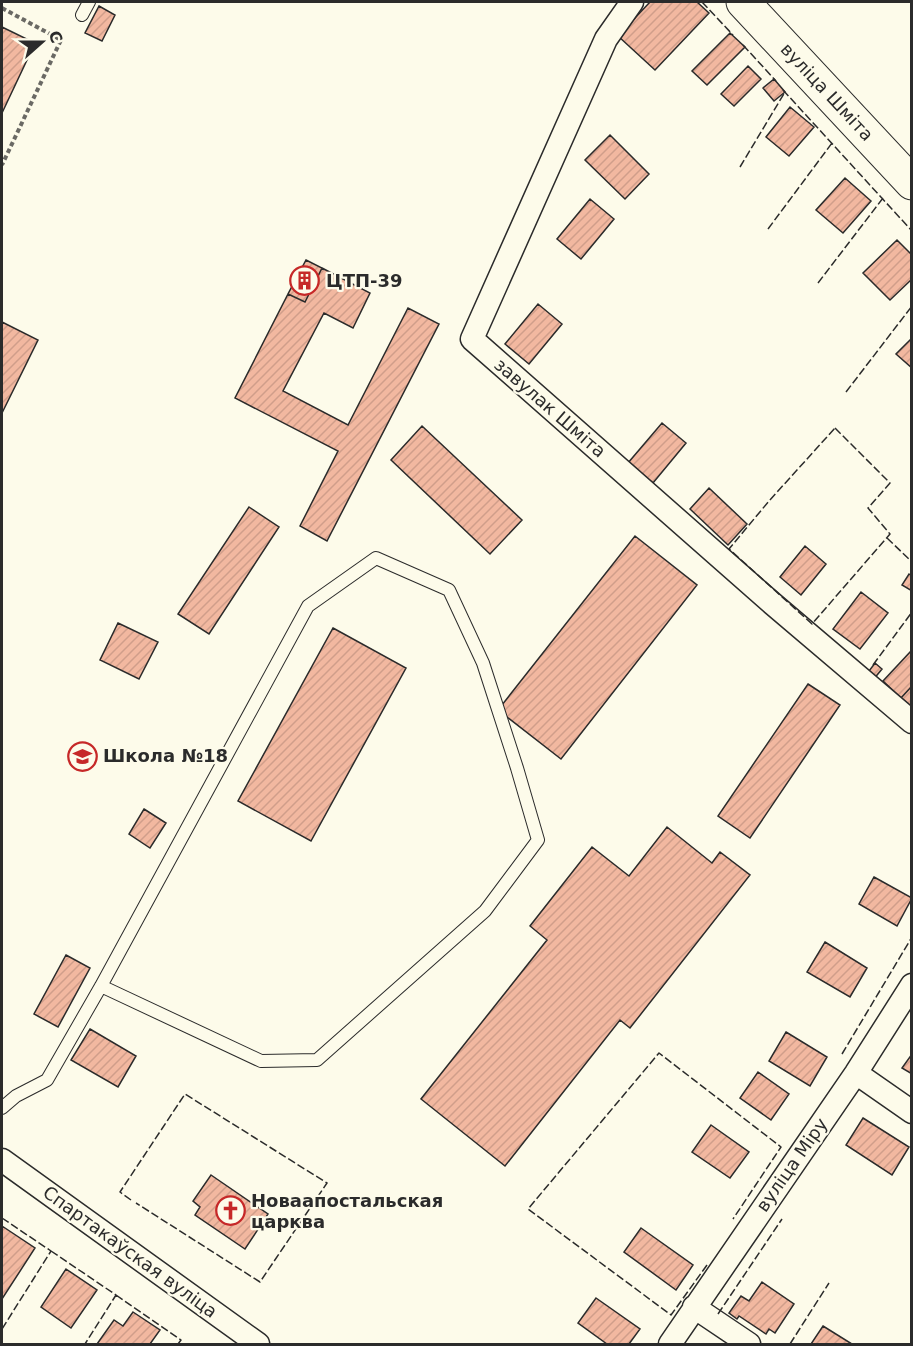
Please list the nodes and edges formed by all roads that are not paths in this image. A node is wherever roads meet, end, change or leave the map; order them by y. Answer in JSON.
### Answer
{"nodes":[{"id":1,"x":89,"y":2,"type":"edge"},
{"id":2,"x":632,"y":2,"type":"edge"},
{"id":3,"x":743,"y":2,"type":"edge"},
{"id":4,"x":82,"y":15,"type":"dead end"},
{"id":5,"x":911,"y":182,"type":"edge"},
{"id":6,"x":912,"y":722,"type":"edge"},
{"id":7,"x":912,"y":985,"type":"edge"},
{"id":8,"x":101,"y":986,"type":"junction"},
{"id":9,"x":856,"y":1072,"type":"junction"},
{"id":10,"x":2,"y":1108,"type":"edge"},
{"id":11,"x":912,"y":1112,"type":"edge"},
{"id":12,"x":2,"y":1160,"type":"edge"},
{"id":13,"x":694,"y":1306,"type":"junction"},
{"id":14,"x":258,"y":1344,"type":"edge"},
{"id":15,"x":669,"y":1344,"type":"edge"},
{"id":16,"x":749,"y":1344,"type":"edge"}],
"edges":[{"from":1,"to":4,"type":"lane"},
{"from":2,"to":6,"type":"street","name":"завулак Шміта"},
{"from":3,"to":5,"type":"main road","name":"вуліца Шміта"},
{"from":7,"to":9,"type":"street","name":"вуліца Міру"},
{"from":8,"to":8,"type":"lane"},
{"from":8,"to":10,"type":"lane"},
{"from":9,"to":11,"type":"street"},
{"from":9,"to":13,"type":"street","name":"вуліца Міру"},
{"from":12,"to":14,"type":"street","name":"Спартакаўская вуліца"},
{"from":13,"to":15,"type":"street","name":"вуліца Міру"},
{"from":13,"to":16,"type":"street"}]}
